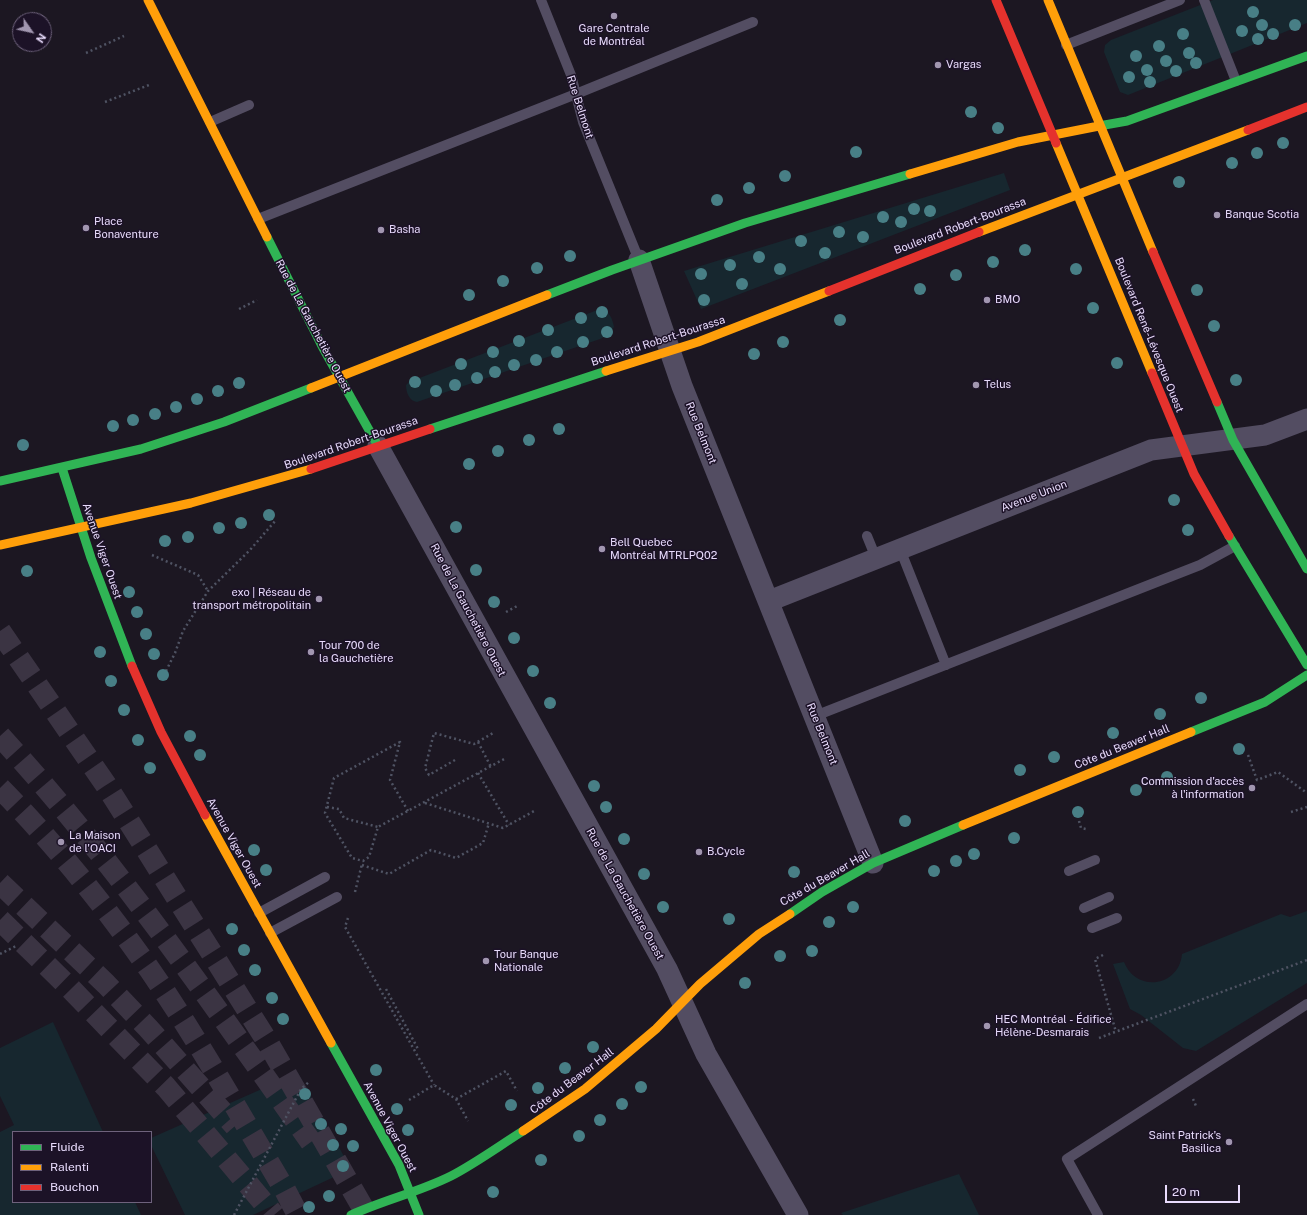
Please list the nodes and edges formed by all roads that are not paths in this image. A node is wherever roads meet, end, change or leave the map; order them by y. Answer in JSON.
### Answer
{"nodes":[{"id":1,"x":148,"y":0,"type":"edge"},
{"id":2,"x":541,"y":0,"type":"edge"},
{"id":3,"x":996,"y":0,"type":"edge"},
{"id":4,"x":1048,"y":0,"type":"edge"},
{"id":5,"x":1180,"y":0,"type":"edge"},
{"id":6,"x":1204,"y":0,"type":"edge"},
{"id":7,"x":753,"y":22,"type":"dead end"},
{"id":8,"x":1066,"y":45,"type":"junction"},
{"id":9,"x":1307,"y":56,"type":"edge"},
{"id":10,"x":1236,"y":81,"type":"junction"},
{"id":11,"x":576,"y":94,"type":"junction"},
{"id":12,"x":249,"y":104,"type":"dead end"},
{"id":13,"x":1307,"y":107,"type":"edge"},
{"id":14,"x":210,"y":122,"type":"junction"},
{"id":15,"x":1099,"y":126,"type":"junction"},
{"id":16,"x":1051,"y":134,"type":"junction"},
{"id":17,"x":1122,"y":178,"type":"junction"},
{"id":18,"x":1078,"y":194,"type":"junction"},
{"id":19,"x":258,"y":219,"type":"junction"},
{"id":20,"x":639,"y":260,"type":"junction"},
{"id":21,"x":670,"y":351,"type":"junction"},
{"id":22,"x":339,"y":377,"type":"junction"},
{"id":23,"x":1307,"y":419,"type":"edge"},
{"id":24,"x":1233,"y":440,"type":"junction"},
{"id":25,"x":378,"y":446,"type":"junction"},
{"id":26,"x":1182,"y":446,"type":"junction"},
{"id":27,"x":62,"y":468,"type":"junction"},
{"id":28,"x":0,"y":481,"type":"edge"},
{"id":29,"x":80,"y":528,"type":"junction"},
{"id":30,"x":867,"y":536,"type":"dead end"},
{"id":31,"x":0,"y":545,"type":"edge"},
{"id":32,"x":1235,"y":546,"type":"junction"},
{"id":33,"x":900,"y":548,"type":"junction"},
{"id":34,"x":876,"y":558,"type":"junction"},
{"id":35,"x":1307,"y":569,"type":"edge"},
{"id":36,"x":769,"y":601,"type":"junction"},
{"id":37,"x":946,"y":665,"type":"junction"},
{"id":38,"x":1307,"y":665,"type":"edge"},
{"id":39,"x":1307,"y":675,"type":"edge"},
{"id":40,"x":815,"y":716,"type":"junction"},
{"id":41,"x":1095,"y":860,"type":"dead end"},
{"id":42,"x":873,"y":863,"type":"junction"},
{"id":43,"x":1069,"y":871,"type":"dead end"},
{"id":44,"x":325,"y":877,"type":"dead end"},
{"id":45,"x":337,"y":897,"type":"dead end"},
{"id":46,"x":1109,"y":897,"type":"dead end"},
{"id":47,"x":1084,"y":908,"type":"dead end"},
{"id":48,"x":259,"y":913,"type":"junction"},
{"id":49,"x":1118,"y":918,"type":"dead end"},
{"id":50,"x":1092,"y":928,"type":"dead end"},
{"id":51,"x":270,"y":933,"type":"junction"},
{"id":52,"x":682,"y":1002,"type":"junction"},
{"id":53,"x":1307,"y":1004,"type":"edge"},
{"id":54,"x":410,"y":1193,"type":"junction"},
{"id":55,"x":351,"y":1215,"type":"edge"},
{"id":56,"x":419,"y":1215,"type":"edge"},
{"id":57,"x":798,"y":1215,"type":"edge"},
{"id":58,"x":1098,"y":1215,"type":"edge"}],
"edges":[{"from":1,"to":14,"type":"main road","name":"Rue de La Gauchetière Ouest"},
{"from":2,"to":11,"type":"lane","name":"Rue Belmont"},
{"from":3,"to":16,"type":"main road","name":"Boulevard René-Lévesque Ouest"},
{"from":4,"to":8,"type":"main road"},
{"from":5,"to":8,"type":"lane"},
{"from":6,"to":10,"type":"lane"},
{"from":7,"to":11,"type":"lane"},
{"from":8,"to":15,"type":"main road"},
{"from":9,"to":10,"type":"main road"},
{"from":10,"to":15,"type":"main road"},
{"from":11,"to":19,"type":"lane"},
{"from":11,"to":20,"type":"lane","name":"Rue Belmont"},
{"from":12,"to":14,"type":"lane"},
{"from":13,"to":17,"type":"main road","name":"Boulevard Robert-Bourassa"},
{"from":14,"to":19,"type":"main road","name":"Rue de La Gauchetière Ouest"},
{"from":15,"to":16,"type":"main road"},
{"from":15,"to":17,"type":"main road"},
{"from":16,"to":18,"type":"main road","name":"Boulevard René-Lévesque Ouest"},
{"from":16,"to":20,"type":"main road"},
{"from":17,"to":18,"type":"main road","name":"Boulevard Robert-Bourassa"},
{"from":17,"to":24,"type":"main road"},
{"from":18,"to":21,"type":"main road","name":"Boulevard Robert-Bourassa"},
{"from":18,"to":26,"type":"main road","name":"Boulevard René-Lévesque Ouest"},
{"from":19,"to":22,"type":"main road","name":"Rue de La Gauchetière Ouest"},
{"from":20,"to":21,"type":"street","name":"Rue Belmont"},
{"from":20,"to":22,"type":"main road"},
{"from":21,"to":25,"type":"main road","name":"Boulevard Robert-Bourassa"},
{"from":21,"to":36,"type":"street","name":"Rue Belmont"},
{"from":22,"to":25,"type":"main road","name":"Rue de La Gauchetière Ouest"},
{"from":22,"to":27,"type":"main road"},
{"from":23,"to":24,"type":"street","name":"Avenue Union"},
{"from":24,"to":26,"type":"street","name":"Avenue Union"},
{"from":24,"to":35,"type":"main road"},
{"from":25,"to":29,"type":"main road","name":"Boulevard Robert-Bourassa"},
{"from":25,"to":52,"type":"street","name":"Rue de La Gauchetière Ouest"},
{"from":26,"to":32,"type":"main road","name":"Boulevard René-Lévesque Ouest"},
{"from":26,"to":33,"type":"street","name":"Avenue Union"},
{"from":27,"to":28,"type":"main road"},
{"from":27,"to":29,"type":"main road","name":"Avenue Viger Ouest"},
{"from":29,"to":31,"type":"main road","name":"Boulevard Robert-Bourassa"},
{"from":29,"to":48,"type":"main road","name":"Avenue Viger Ouest"},
{"from":30,"to":34,"type":"lane"},
{"from":32,"to":37,"type":"lane"},
{"from":32,"to":38,"type":"main road","name":"Boulevard René-Lévesque Ouest"},
{"from":33,"to":34,"type":"street","name":"Avenue Union"},
{"from":33,"to":37,"type":"lane"},
{"from":34,"to":36,"type":"street","name":"Avenue Union"},
{"from":36,"to":40,"type":"street","name":"Rue Belmont"},
{"from":37,"to":40,"type":"lane"},
{"from":39,"to":42,"type":"main road","name":"Côte du Beaver Hall"},
{"from":40,"to":42,"type":"street","name":"Rue Belmont"},
{"from":41,"to":43,"type":"lane"},
{"from":42,"to":52,"type":"main road","name":"Côte du Beaver Hall"},
{"from":44,"to":48,"type":"lane"},
{"from":45,"to":51,"type":"lane"},
{"from":46,"to":47,"type":"lane"},
{"from":48,"to":51,"type":"main road","name":"Avenue Viger Ouest"},
{"from":49,"to":50,"type":"lane"},
{"from":51,"to":54,"type":"main road","name":"Avenue Viger Ouest"},
{"from":52,"to":54,"type":"main road","name":"Côte du Beaver Hall"},
{"from":52,"to":57,"type":"street","name":"Rue de La Gauchetière Ouest"},
{"from":53,"to":58,"type":"lane"},
{"from":54,"to":55,"type":"main road","name":"Côte du Beaver Hall"},
{"from":54,"to":56,"type":"main road","name":"Avenue Viger Ouest"}]}
